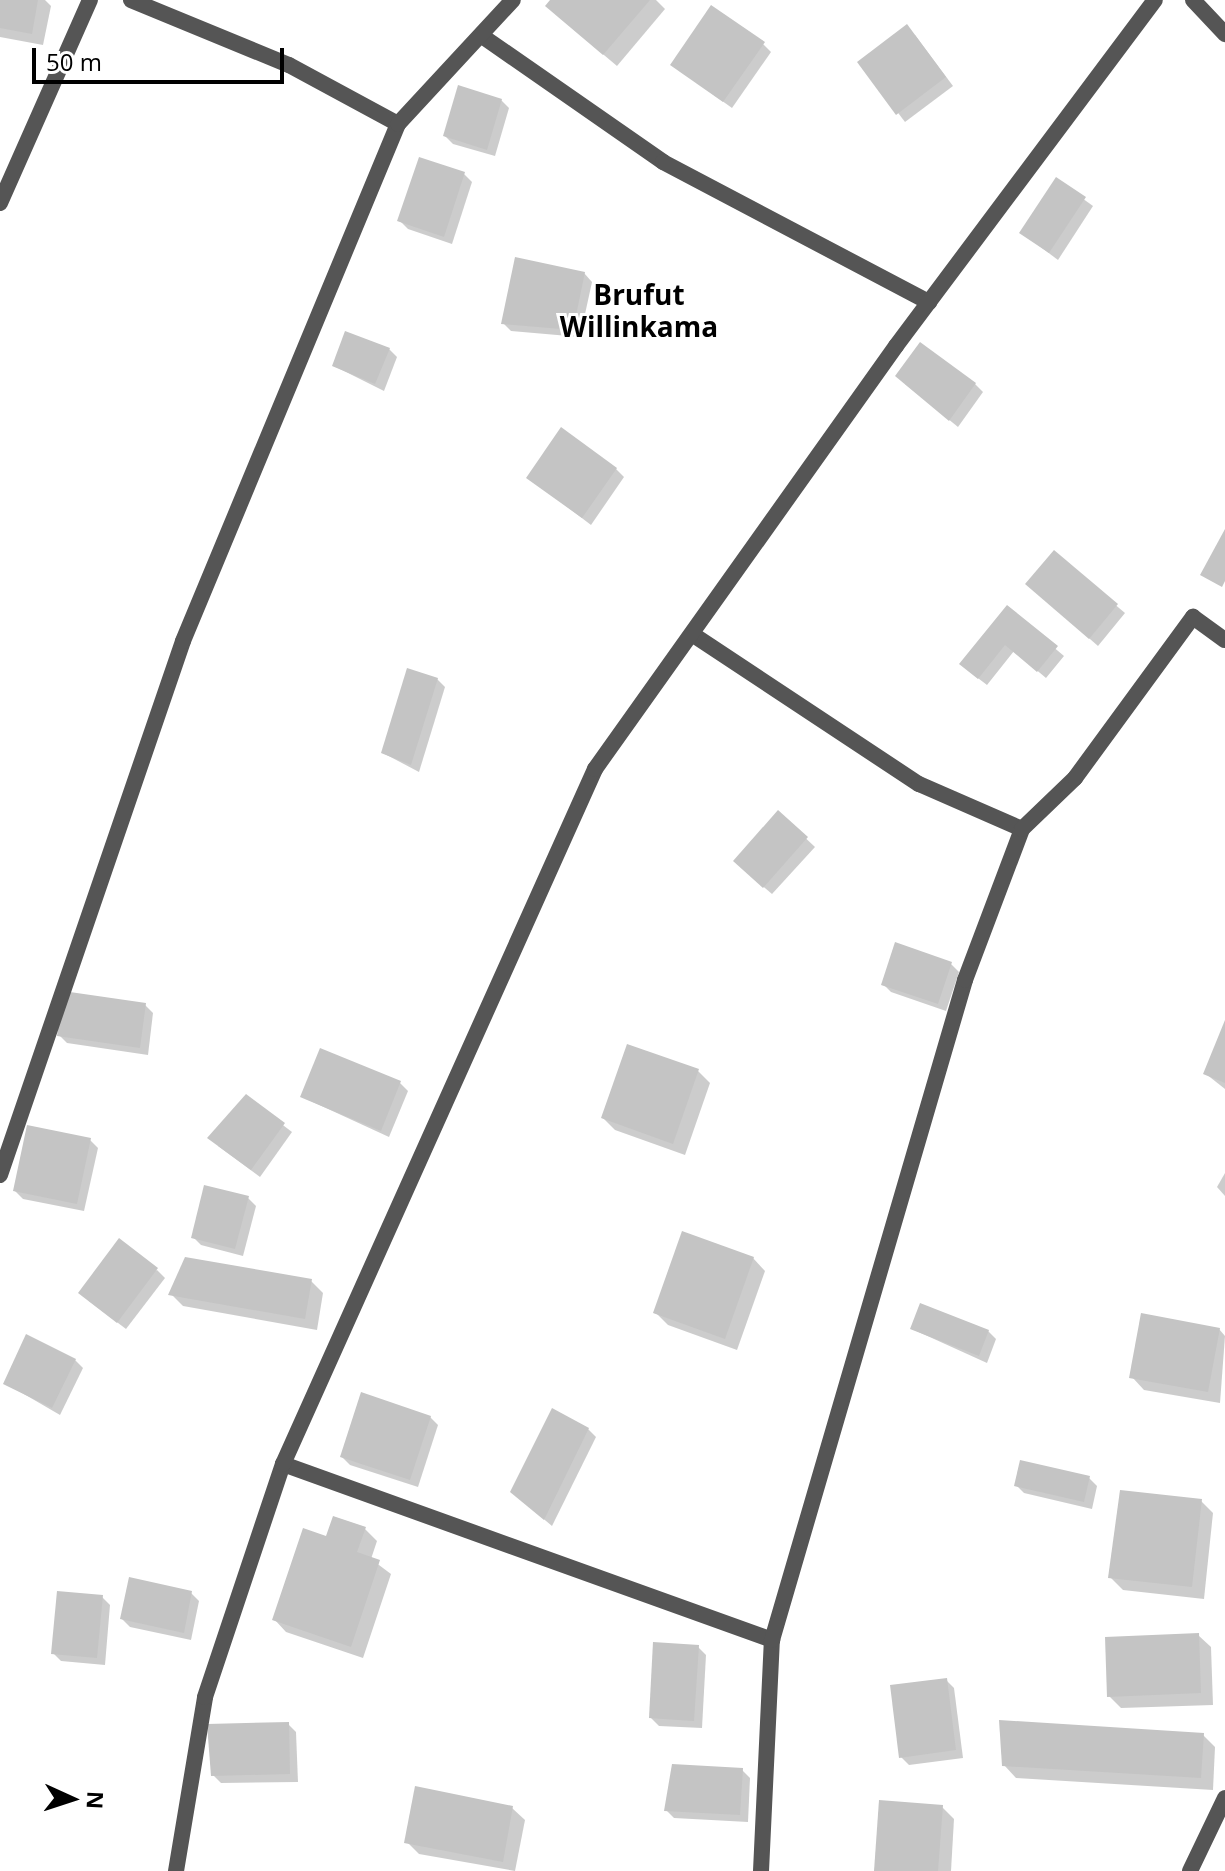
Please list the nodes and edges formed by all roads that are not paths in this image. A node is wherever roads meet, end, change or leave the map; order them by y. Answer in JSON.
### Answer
{"nodes":[{"id":1,"x":90,"y":0,"type":"edge"},
{"id":2,"x":131,"y":0,"type":"edge"},
{"id":3,"x":513,"y":0,"type":"edge"},
{"id":4,"x":1155,"y":0,"type":"edge"},
{"id":5,"x":1193,"y":0,"type":"edge"},
{"id":6,"x":1225,"y":34,"type":"edge"},
{"id":7,"x":482,"y":36,"type":"junction"},
{"id":8,"x":398,"y":124,"type":"junction"},
{"id":9,"x":0,"y":203,"type":"edge"},
{"id":10,"x":929,"y":302,"type":"junction"},
{"id":11,"x":692,"y":634,"type":"junction"},
{"id":12,"x":1225,"y":640,"type":"edge"},
{"id":13,"x":1022,"y":829,"type":"junction"},
{"id":14,"x":0,"y":1175,"type":"edge"},
{"id":15,"x":283,"y":1464,"type":"junction"},
{"id":16,"x":772,"y":1640,"type":"junction"},
{"id":17,"x":1225,"y":1798,"type":"edge"},
{"id":18,"x":176,"y":1871,"type":"edge"},
{"id":19,"x":761,"y":1871,"type":"edge"},
{"id":20,"x":1190,"y":1871,"type":"edge"}],
"edges":[{"from":1,"to":9,"type":"street"},
{"from":2,"to":8,"type":"street"},
{"from":3,"to":7,"type":"street"},
{"from":4,"to":10,"type":"street"},
{"from":5,"to":6,"type":"street"},
{"from":7,"to":8,"type":"street"},
{"from":7,"to":10,"type":"street"},
{"from":8,"to":14,"type":"street"},
{"from":10,"to":11,"type":"street"},
{"from":11,"to":13,"type":"street"},
{"from":11,"to":15,"type":"street"},
{"from":12,"to":13,"type":"street"},
{"from":13,"to":16,"type":"street"},
{"from":15,"to":16,"type":"street"},
{"from":15,"to":18,"type":"street"},
{"from":16,"to":19,"type":"street"},
{"from":17,"to":20,"type":"street"}]}
